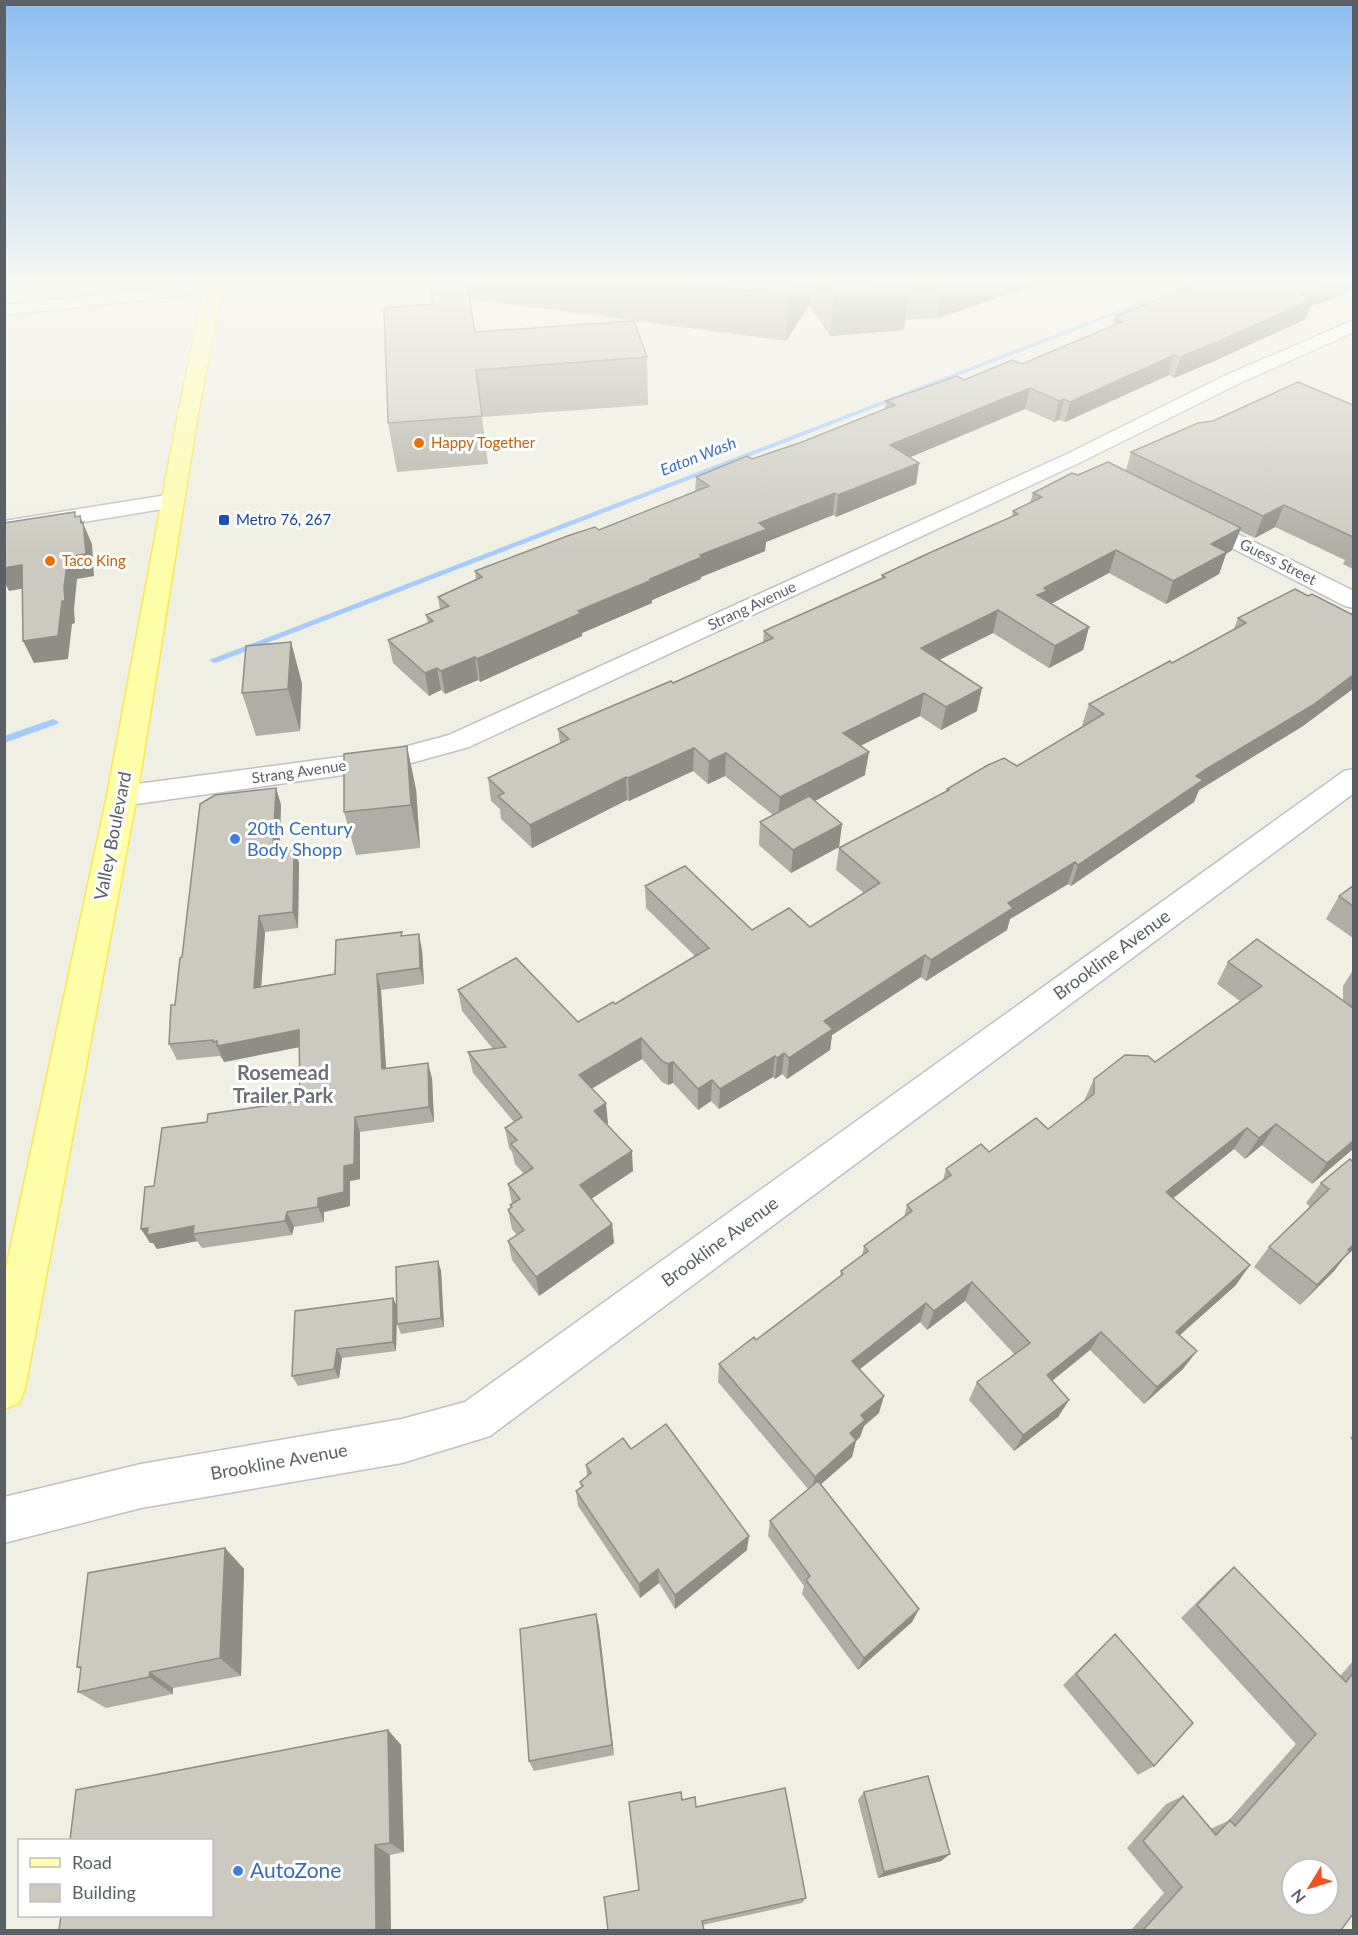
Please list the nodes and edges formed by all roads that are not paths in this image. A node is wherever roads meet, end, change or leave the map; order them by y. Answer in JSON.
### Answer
{"nodes":[{"id":1,"x":197,"y":373,"type":"edge"},
{"id":2,"x":1247,"y":373,"type":"edge"},
{"id":3,"x":1074,"y":458,"type":"junction"},
{"id":4,"x":1096,"y":469,"type":"edge"},
{"id":5,"x":173,"y":501,"type":"junction"},
{"id":6,"x":1177,"y":511,"type":"edge"},
{"id":7,"x":4,"y":528,"type":"edge"},
{"id":8,"x":1353,"y":601,"type":"edge"},
{"id":9,"x":1353,"y":778,"type":"edge"},
{"id":10,"x":122,"y":796,"type":"junction"},
{"id":11,"x":4,"y":1388,"type":"edge"},
{"id":12,"x":4,"y":1520,"type":"edge"}],
"edges":[{"from":1,"to":5,"type":"main road","name":"Valley Boulevard"},
{"from":2,"to":3,"type":"street","name":"Strang Avenue"},
{"from":3,"to":4,"type":"street"},
{"from":3,"to":10,"type":"street","name":"Strang Avenue"},
{"from":5,"to":7,"type":"street"},
{"from":5,"to":10,"type":"main road","name":"Valley Boulevard"},
{"from":6,"to":8,"type":"street","name":"Guess Street"},
{"from":9,"to":12,"type":"street","name":"Brookline Avenue"},
{"from":10,"to":11,"type":"main road","name":"Valley Boulevard"}]}
